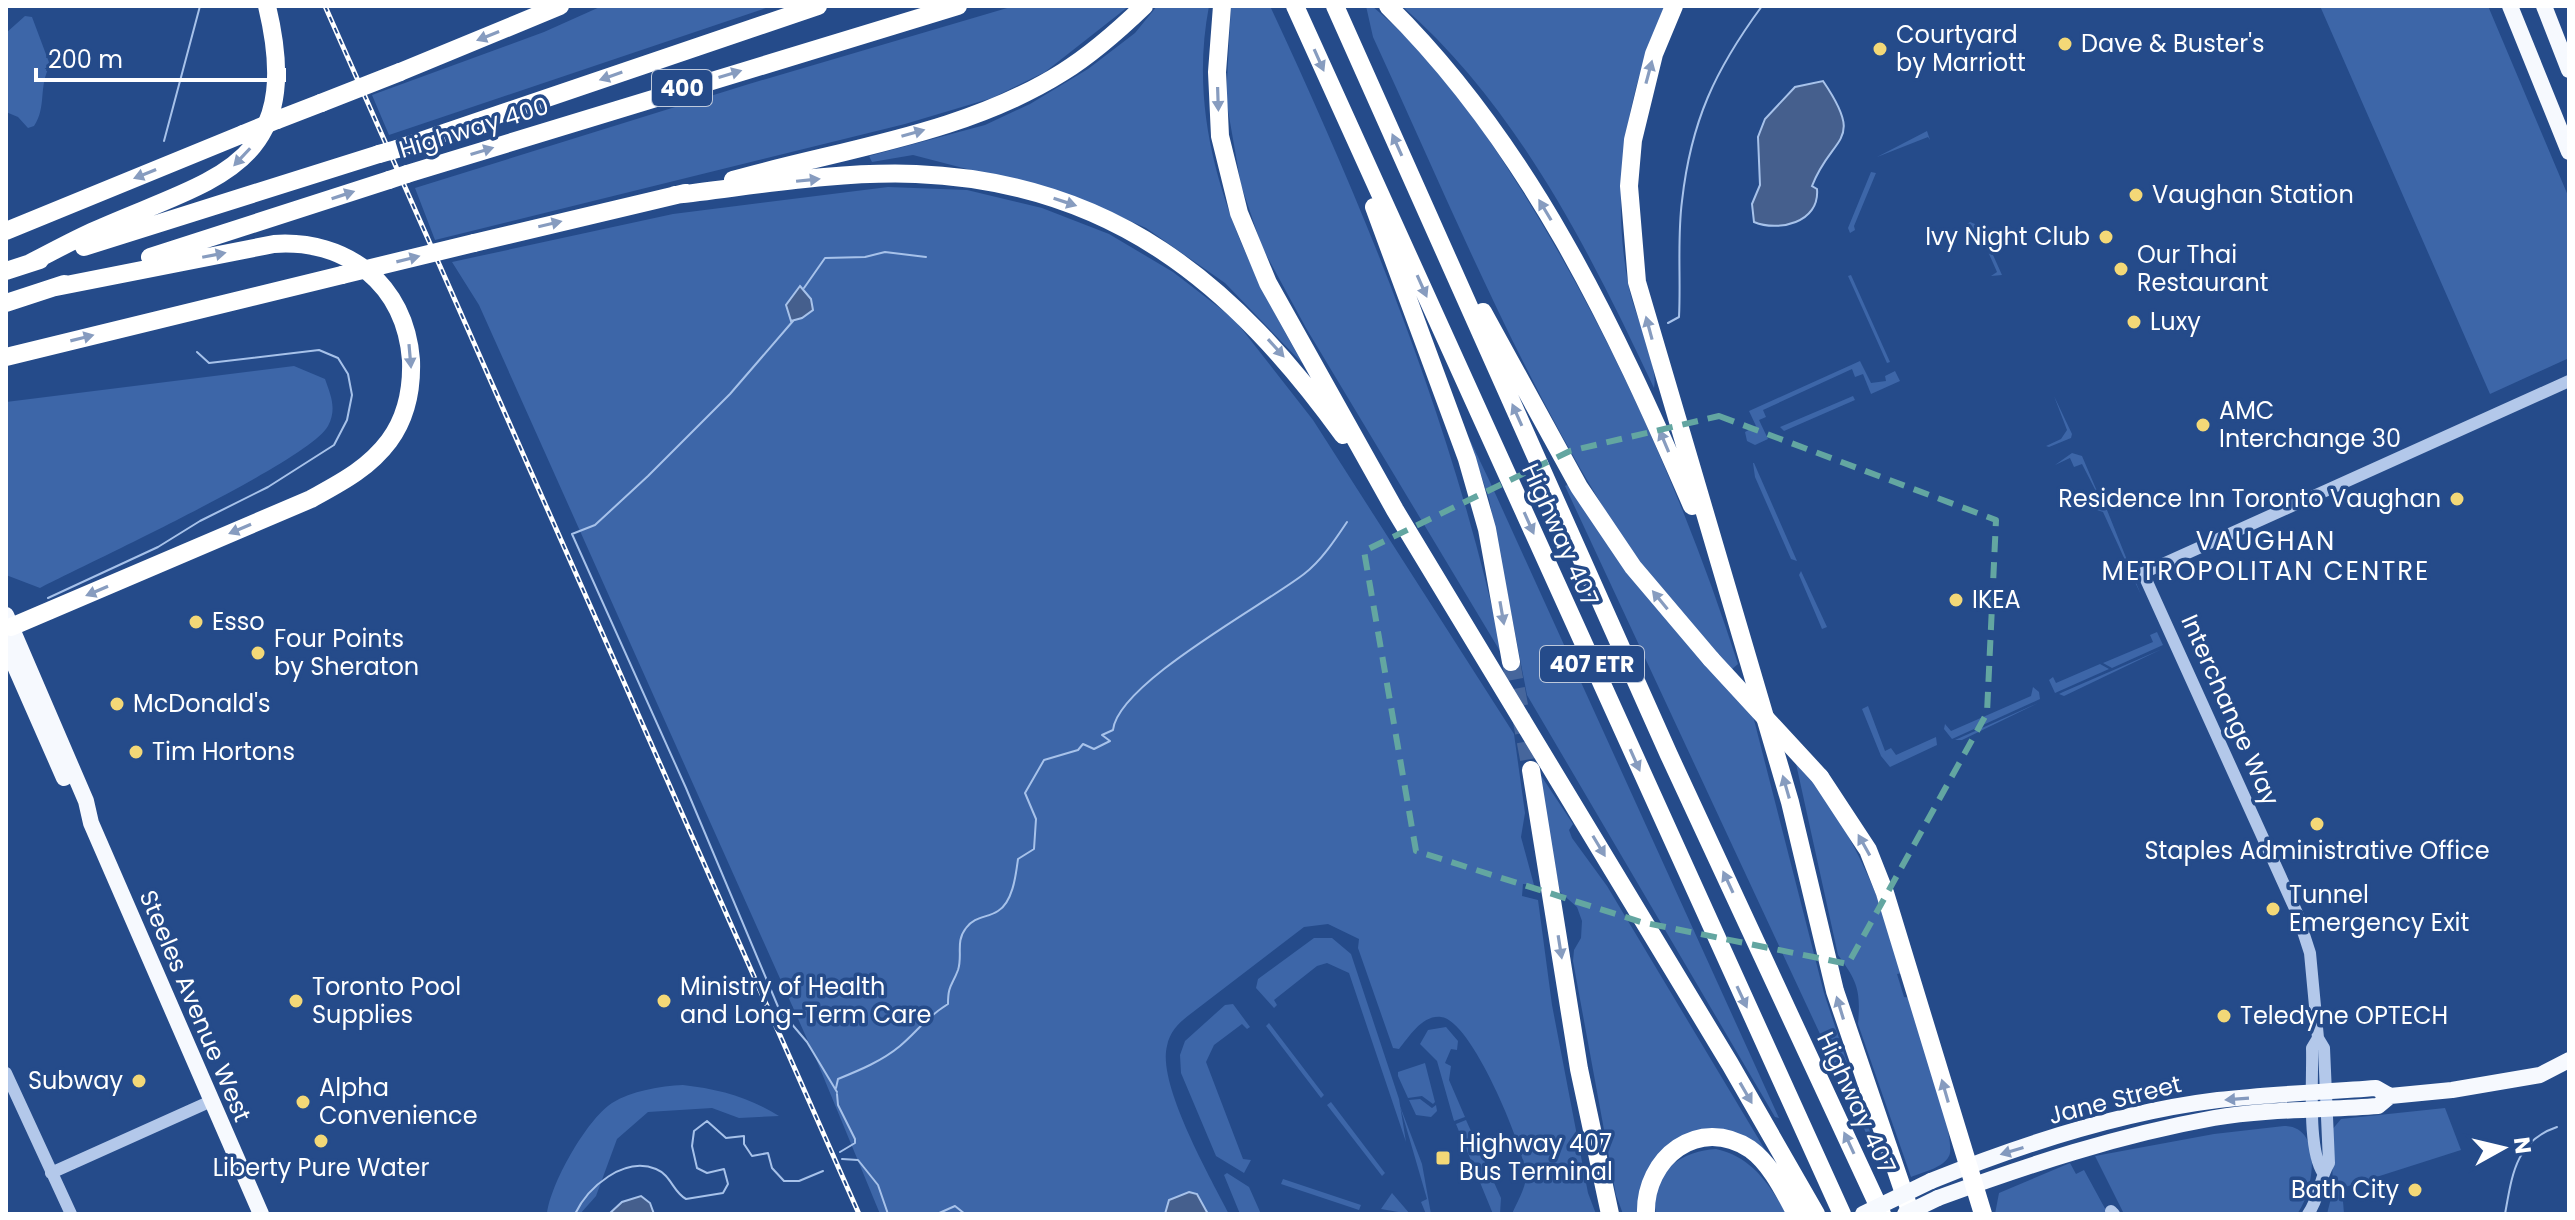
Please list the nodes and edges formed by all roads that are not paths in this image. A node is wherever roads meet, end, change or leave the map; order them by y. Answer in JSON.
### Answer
{"nodes":[{"id":1,"x":267,"y":6,"type":"edge"},
{"id":2,"x":560,"y":6,"type":"edge"},
{"id":3,"x":818,"y":6,"type":"edge"},
{"id":4,"x":958,"y":6,"type":"edge"},
{"id":5,"x":1295,"y":6,"type":"edge"},
{"id":6,"x":1335,"y":6,"type":"edge"},
{"id":7,"x":1388,"y":6,"type":"edge"},
{"id":8,"x":1674,"y":6,"type":"edge"},
{"id":9,"x":2510,"y":6,"type":"edge"},
{"id":10,"x":2544,"y":6,"type":"edge"},
{"id":11,"x":1138,"y":12,"type":"edge"},
{"id":12,"x":1221,"y":14,"type":"edge"},
{"id":13,"x":2569,"y":70,"type":"edge"},
{"id":14,"x":1342,"y":113,"type":"junction"},
{"id":15,"x":2569,"y":152,"type":"edge"},
{"id":16,"x":675,"y":195,"type":"junction"},
{"id":17,"x":1429,"y":217,"type":"junction"},
{"id":18,"x":6,"y":231,"type":"edge"},
{"id":19,"x":30,"y":263,"type":"junction"},
{"id":20,"x":6,"y":271,"type":"edge"},
{"id":21,"x":56,"y":287,"type":"junction"},
{"id":22,"x":6,"y":303,"type":"edge"},
{"id":23,"x":6,"y":357,"type":"edge"},
{"id":24,"x":2569,"y":381,"type":"edge"},
{"id":25,"x":1395,"y":510,"type":"junction"},
{"id":26,"x":1718,"y":564,"type":"junction"},
{"id":27,"x":7,"y":627,"type":"edge"},
{"id":28,"x":6,"y":646,"type":"edge"},
{"id":29,"x":1511,"y":662,"type":"tunnel mouth"},
{"id":30,"x":45,"y":721,"type":"junction"},
{"id":31,"x":1531,"y":770,"type":"tunnel mouth"},
{"id":32,"x":2569,"y":1060,"type":"edge"},
{"id":33,"x":6,"y":1073,"type":"edge"},
{"id":34,"x":2547,"y":1073,"type":"junction"},
{"id":35,"x":2569,"y":1075,"type":"edge"},
{"id":36,"x":209,"y":1102,"type":"junction"},
{"id":37,"x":2320,"y":1102,"type":"junction"},
{"id":38,"x":1967,"y":1166,"type":"junction"},
{"id":39,"x":51,"y":1173,"type":"junction"},
{"id":40,"x":1973,"y":1185,"type":"junction"},
{"id":41,"x":71,"y":1214,"type":"edge"},
{"id":42,"x":261,"y":1214,"type":"edge"},
{"id":43,"x":1610,"y":1214,"type":"edge"},
{"id":44,"x":1646,"y":1214,"type":"edge"},
{"id":45,"x":1796,"y":1214,"type":"edge"},
{"id":46,"x":1816,"y":1214,"type":"edge"},
{"id":47,"x":1842,"y":1214,"type":"edge"},
{"id":48,"x":1863,"y":1214,"type":"edge"},
{"id":49,"x":1882,"y":1214,"type":"edge"},
{"id":50,"x":1905,"y":1214,"type":"edge"},
{"id":51,"x":1911,"y":1214,"type":"edge"},
{"id":52,"x":1983,"y":1214,"type":"edge"},
{"id":53,"x":2308,"y":1214,"type":"edge"}],
"edges":[{"from":1,"to":19,"type":"highway","one_way":true},
{"from":2,"to":18,"type":"highway","one_way":true,"bridge":true},
{"from":3,"to":19,"type":"highway","name":"Highway 400","number":"400","one_way":true},
{"from":21,"to":4,"type":"highway","name":"Highway 400","number":"400","one_way":true},
{"from":5,"to":14,"type":"highway","name":"Highway 407","number":"407 ETR","one_way":true},
{"from":17,"to":6,"type":"highway","name":"Highway 407","number":"407 ETR","one_way":true},
{"from":26,"to":7,"type":"highway","one_way":true},
{"from":26,"to":8,"type":"highway","one_way":true},
{"from":9,"to":15,"type":"main road"},
{"from":10,"to":13,"type":"main road"},
{"from":16,"to":11,"type":"highway","one_way":true},
{"from":12,"to":25,"type":"highway","one_way":true},
{"from":14,"to":29,"type":"highway","one_way":true},
{"from":14,"to":47,"type":"highway","name":"Highway 407","number":"407 ETR","one_way":true},
{"from":23,"to":16,"type":"highway","one_way":true,"bridge":true},
{"from":16,"to":25,"type":"highway","one_way":true},
{"from":38,"to":17,"type":"highway","one_way":true,"bridge":true},
{"from":49,"to":17,"type":"highway","name":"Highway 407","number":"407 ETR","one_way":true},
{"from":19,"to":20,"type":"highway","name":"Highway 400","number":"400"},
{"from":21,"to":22,"type":"highway","name":"Highway 400","number":"400"},
{"from":21,"to":27,"type":"highway","one_way":true},
{"from":24,"to":37,"type":"street","name":"Interchange Way"},
{"from":25,"to":46,"type":"highway","one_way":true},
{"from":51,"to":26,"type":"highway","one_way":true},
{"from":27,"to":30,"type":"main road","name":"Steeles Avenue West"},
{"from":28,"to":30,"type":"main road","name":"Steeles Avenue West"},
{"from":30,"to":36,"type":"main road","name":"Steeles Avenue West"},
{"from":31,"to":43,"type":"highway","one_way":true},
{"from":32,"to":34,"type":"main road","name":"Jane Street"},
{"from":33,"to":39,"type":"street"},
{"from":34,"to":35,"type":"main road","name":"Jane Street"},
{"from":34,"to":37,"type":"main road","name":"Jane Street"},
{"from":36,"to":39,"type":"street"},
{"from":36,"to":42,"type":"main road","name":"Steeles Avenue West"},
{"from":37,"to":38,"type":"main road","name":"Jane Street","one_way":true},
{"from":37,"to":40,"type":"main road","name":"Jane Street"},
{"from":37,"to":53,"type":"street","name":"Interchange Way"},
{"from":38,"to":40,"type":"highway"},
{"from":38,"to":48,"type":"main road","name":"Jane Street","bridge":true},
{"from":39,"to":41,"type":"street"},
{"from":40,"to":50,"type":"main road","name":"Jane Street","bridge":true},
{"from":40,"to":52,"type":"highway"},
{"from":44,"to":45,"type":"highway"}]}
